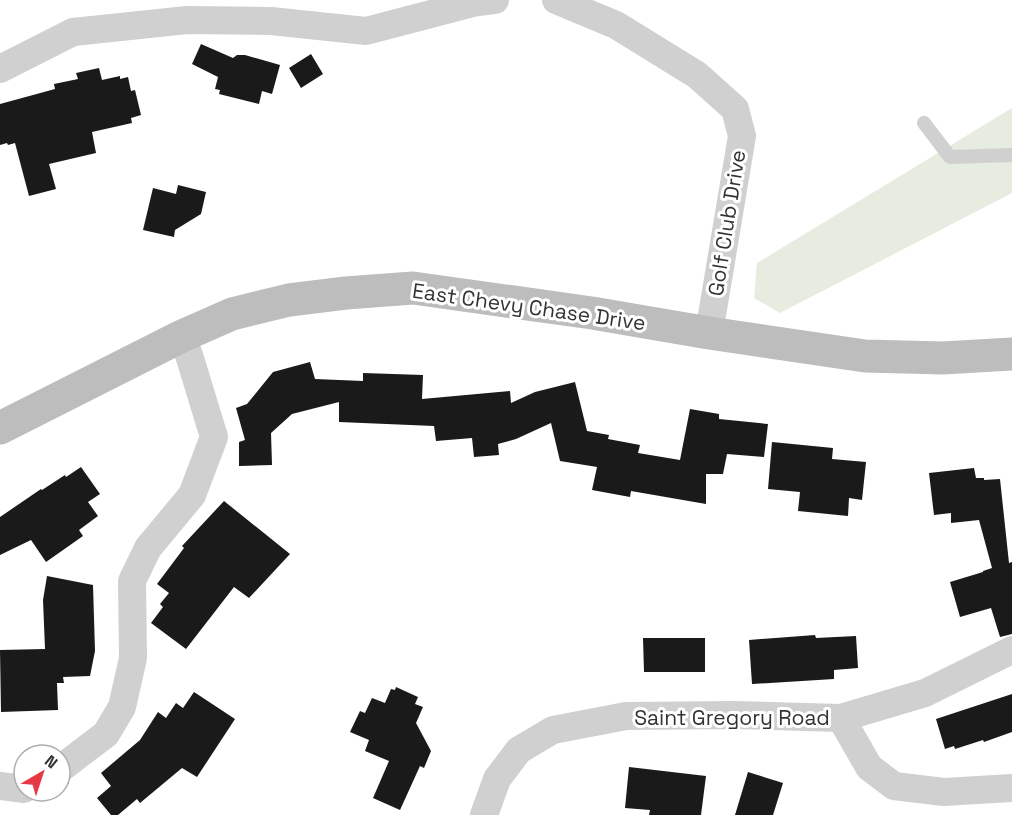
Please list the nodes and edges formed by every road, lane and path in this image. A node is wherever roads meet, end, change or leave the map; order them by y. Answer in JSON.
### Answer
{"nodes":[{"id":1,"x":495,"y":0,"type":"edge"},
{"id":2,"x":556,"y":0,"type":"edge"},
{"id":3,"x":243,"y":10,"type":"edge"},
{"id":4,"x":0,"y":69,"type":"edge"},
{"id":5,"x":924,"y":123,"type":"dead end"},
{"id":6,"x":1012,"y":155,"type":"edge"},
{"id":7,"x":709,"y":333,"type":"junction"},
{"id":8,"x":182,"y":336,"type":"junction"},
{"id":9,"x":1012,"y":354,"type":"edge"},
{"id":10,"x":0,"y":428,"type":"edge"},
{"id":11,"x":1012,"y":650,"type":"edge"},
{"id":12,"x":842,"y":718,"type":"junction"},
{"id":13,"x":72,"y":760,"type":"edge"},
{"id":14,"x":1012,"y":788,"type":"edge"},
{"id":15,"x":483,"y":815,"type":"edge"}],
"edges":[{"from":1,"to":3,"type":"street"},
{"from":2,"to":7,"type":"street","name":"Golf Club Drive"},
{"from":3,"to":4,"type":"street"},
{"from":5,"to":6,"type":"lane"},
{"from":7,"to":8,"type":"main road","name":"East Chevy Chase Drive"},
{"from":7,"to":9,"type":"main road","name":"East Chevy Chase Drive"},
{"from":8,"to":10,"type":"main road","name":"East Chevy Chase Drive"},
{"from":8,"to":13,"type":"street"},
{"from":11,"to":12,"type":"street","name":"Saint Gregory Road"},
{"from":12,"to":14,"type":"street"},
{"from":12,"to":15,"type":"street","name":"Saint Gregory Road"}]}
